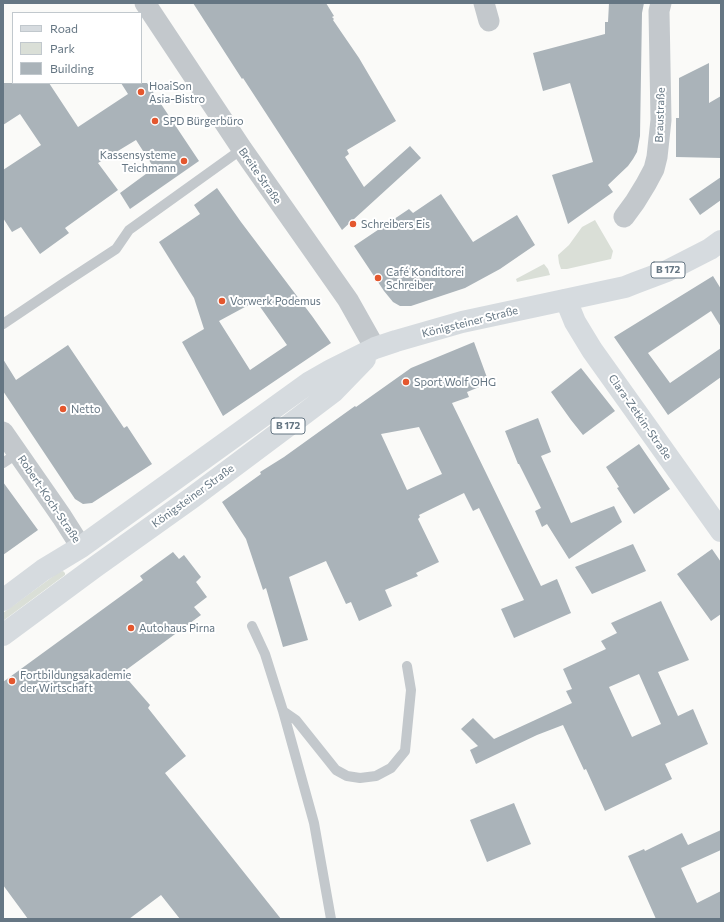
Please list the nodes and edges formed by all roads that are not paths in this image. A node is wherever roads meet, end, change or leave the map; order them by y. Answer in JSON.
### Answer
{"nodes":[{"id":1,"x":145,"y":3,"type":"edge"},
{"id":2,"x":661,"y":3,"type":"edge"},
{"id":3,"x":242,"y":149,"type":"junction"},
{"id":4,"x":624,"y":217,"type":"dead end"},
{"id":5,"x":721,"y":241,"type":"edge"},
{"id":6,"x":566,"y":300,"type":"junction"},
{"id":7,"x":3,"y":324,"type":"edge"},
{"id":8,"x":376,"y":348,"type":"junction"},
{"id":9,"x":3,"y":432,"type":"edge"},
{"id":10,"x":10,"y":458,"type":"edge"},
{"id":11,"x":721,"y":531,"type":"edge"},
{"id":12,"x":81,"y":546,"type":"junction"},
{"id":13,"x":95,"y":567,"type":"junction"},
{"id":14,"x":3,"y":600,"type":"edge"},
{"id":15,"x":252,"y":626,"type":"dead end"},
{"id":16,"x":3,"y":636,"type":"edge"},
{"id":17,"x":407,"y":666,"type":"dead end"},
{"id":18,"x":283,"y":712,"type":"junction"},
{"id":19,"x":331,"y":919,"type":"edge"}],
"edges":[{"from":1,"to":3,"type":"street","name":"Breite Straße"},
{"from":2,"to":4,"type":"street","name":"Braustraße"},
{"from":3,"to":7,"type":"lane"},
{"from":3,"to":8,"type":"street","name":"Breite Straße"},
{"from":5,"to":6,"type":"main road","number":"B 172"},
{"from":6,"to":8,"type":"main road","name":"Königsteiner Straße","number":"B 172"},
{"from":6,"to":11,"type":"main road","name":"Clara-Zetkin-Straße"},
{"from":8,"to":12,"type":"main road","name":"Königsteiner Straße","number":"B 172"},
{"from":8,"to":13,"type":"main road","name":"Königsteiner Straße","number":"B 172"},
{"from":9,"to":10,"type":"street","name":"Robert-Koch-Straße"},
{"from":10,"to":12,"type":"street","name":"Robert-Koch-Straße"},
{"from":12,"to":13,"type":"main road"},
{"from":12,"to":14,"type":"main road","name":"Königsteiner Straße","number":"B 172"},
{"from":13,"to":16,"type":"main road","name":"Königsteiner Straße","number":"B 172"},
{"from":15,"to":18,"type":"lane"},
{"from":17,"to":18,"type":"lane"},
{"from":18,"to":19,"type":"lane"}]}
